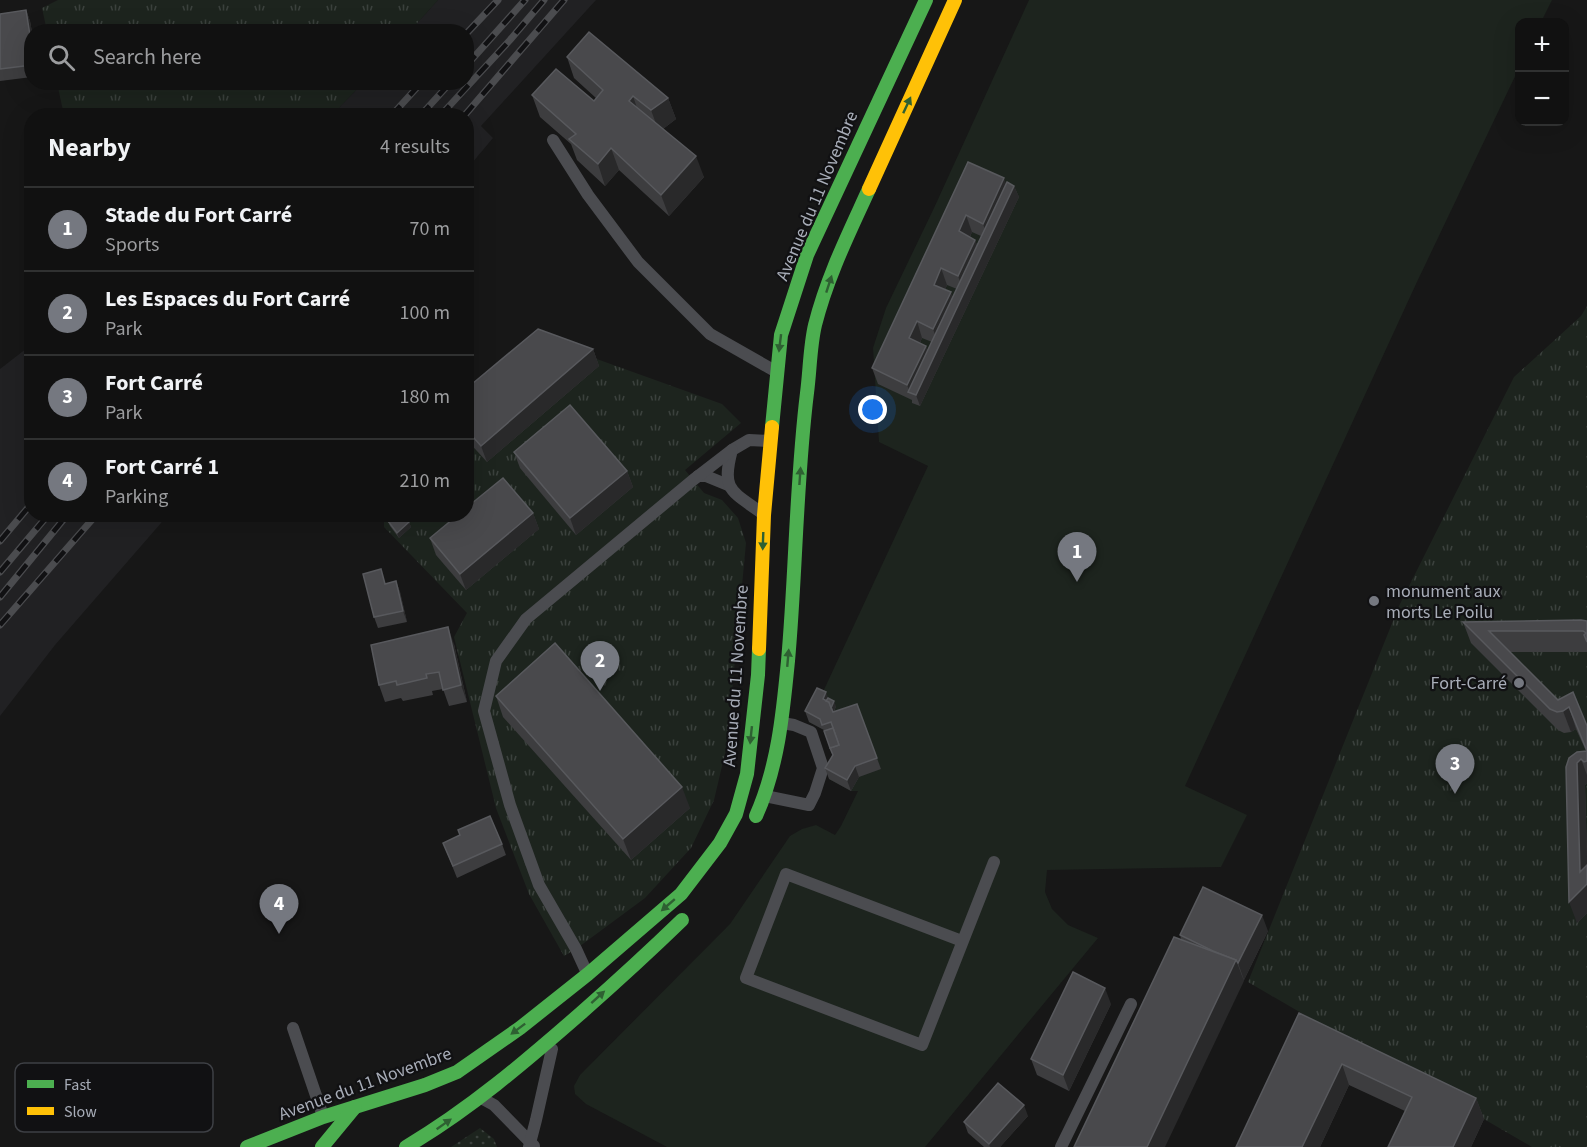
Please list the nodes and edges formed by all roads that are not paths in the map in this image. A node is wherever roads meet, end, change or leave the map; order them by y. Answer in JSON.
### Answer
{"nodes":[{"id":1,"x":926,"y":0,"type":"edge"},
{"id":2,"x":955,"y":0,"type":"edge"},
{"id":3,"x":553,"y":140,"type":"edge"},
{"id":4,"x":777,"y":372,"type":"junction"},
{"id":5,"x":771,"y":441,"type":"junction"},
{"id":6,"x":732,"y":450,"type":"junction"},
{"id":7,"x":698,"y":476,"type":"junction"},
{"id":8,"x":728,"y":485,"type":"junction"},
{"id":9,"x":764,"y":515,"type":"junction"},
{"id":10,"x":794,"y":576,"type":"junction"},
{"id":11,"x":781,"y":722,"type":"junction"},
{"id":12,"x":765,"y":796,"type":"junction"},
{"id":13,"x":751,"y":826,"type":"dead end"},
{"id":14,"x":994,"y":862,"type":"dead end"},
{"id":15,"x":692,"y":910,"type":"dead end"},
{"id":16,"x":962,"y":941,"type":"junction"},
{"id":17,"x":588,"y":974,"type":"junction"},
{"id":18,"x":1131,"y":1004,"type":"dead end"},
{"id":19,"x":293,"y":1028,"type":"dead end"},
{"id":20,"x":555,"y":1036,"type":"junction"},
{"id":21,"x":441,"y":1094,"type":"dead end"},
{"id":22,"x":463,"y":1096,"type":"dead end"},
{"id":23,"x":384,"y":1098,"type":"junction"},
{"id":24,"x":481,"y":1098,"type":"junction"},
{"id":25,"x":355,"y":1107,"type":"junction"},
{"id":26,"x":323,"y":1117,"type":"junction"},
{"id":27,"x":531,"y":1146,"type":"edge"},
{"id":28,"x":247,"y":1147,"type":"edge"},
{"id":29,"x":322,"y":1147,"type":"edge"},
{"id":30,"x":406,"y":1147,"type":"edge"},
{"id":31,"x":1061,"y":1147,"type":"edge"}],
"edges":[{"from":1,"to":4,"type":"main road","name":"Avenue du 11 Novembre","one_way":true},
{"from":10,"to":2,"type":"main road","one_way":true},
{"from":3,"to":4,"type":"lane"},
{"from":4,"to":5,"type":"main road","name":"Avenue du 11 Novembre"},
{"from":5,"to":6,"type":"lane"},
{"from":5,"to":9,"type":"main road","name":"Avenue du 11 Novembre"},
{"from":5,"to":10,"type":"main road"},
{"from":6,"to":7,"type":"lane"},
{"from":6,"to":8,"type":"lane"},
{"from":7,"to":8,"type":"lane"},
{"from":7,"to":17,"type":"lane"},
{"from":8,"to":9,"type":"lane"},
{"from":9,"to":17,"type":"main road","name":"Avenue du 11 Novembre","one_way":true},
{"from":11,"to":10,"type":"main road","one_way":true},
{"from":11,"to":12,"type":"main road"},
{"from":11,"to":12,"type":"lane"},
{"from":12,"to":13,"type":"main road"},
{"from":14,"to":16,"type":"lane"},
{"from":20,"to":15,"type":"main road","one_way":true},
{"from":16,"to":16,"type":"lane"},
{"from":17,"to":23,"type":"main road","name":"Avenue du 11 Novembre","one_way":true},
{"from":18,"to":31,"type":"lane"},
{"from":19,"to":26,"type":"lane"},
{"from":20,"to":24,"type":"main road"},
{"from":20,"to":27,"type":"lane"},
{"from":21,"to":23,"type":"main road"},
{"from":22,"to":24,"type":"main road"},
{"from":23,"to":25,"type":"main road","name":"Avenue du 11 Novembre"},
{"from":24,"to":27,"type":"lane"},
{"from":30,"to":24,"type":"main road","one_way":true},
{"from":25,"to":26,"type":"main road","name":"Avenue du 11 Novembre"},
{"from":25,"to":29,"type":"main road"},
{"from":26,"to":28,"type":"main road","name":"Avenue du 11 Novembre"}]}
